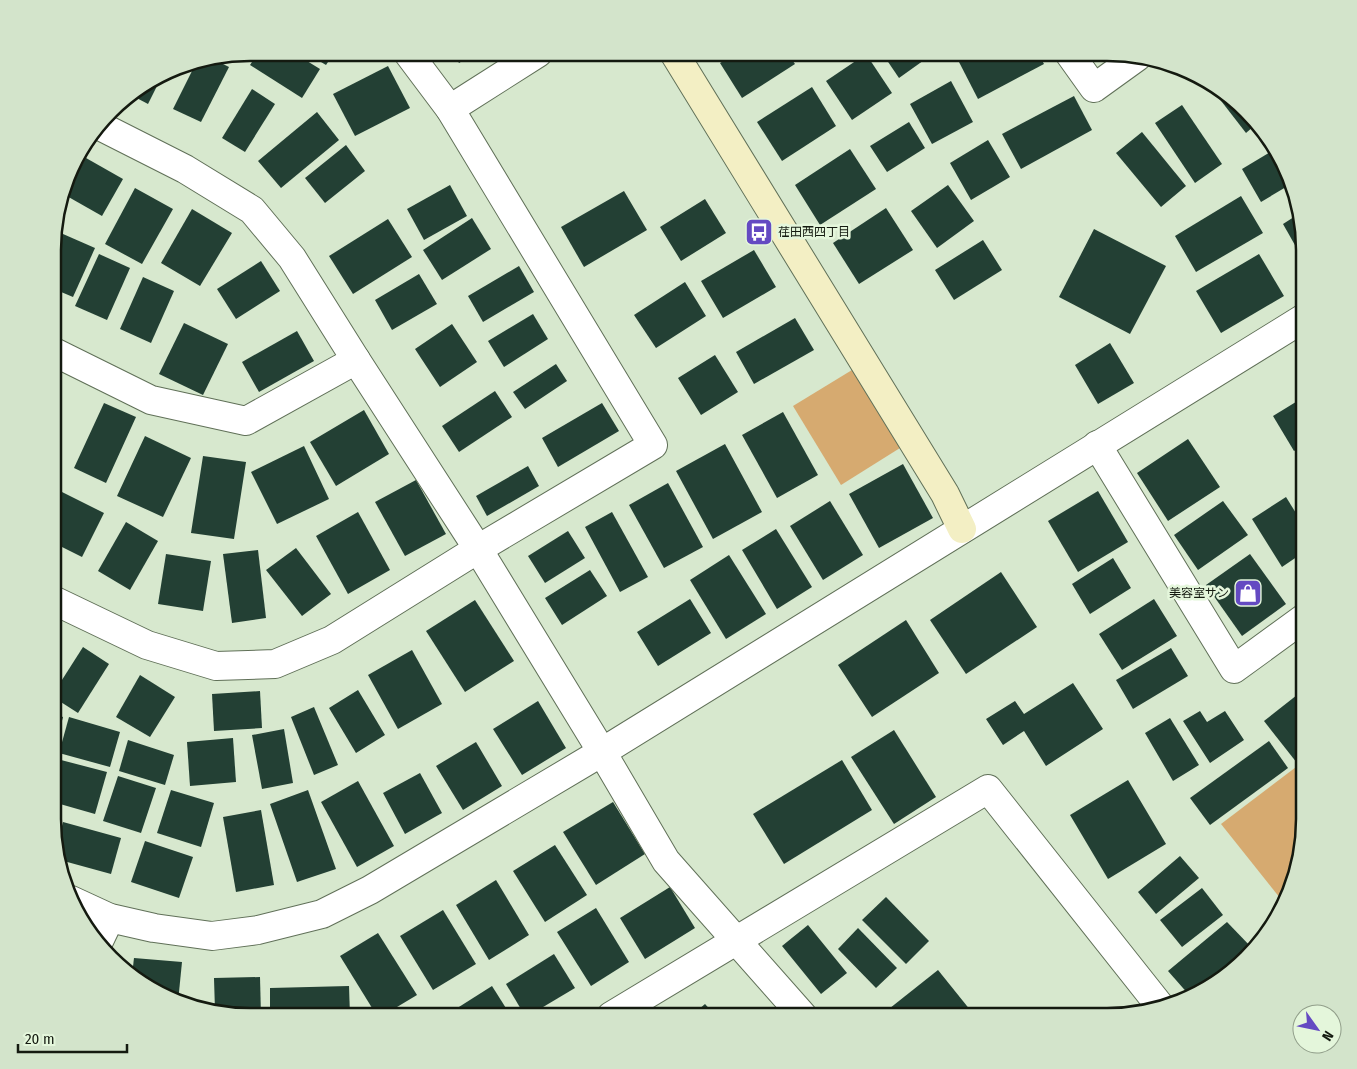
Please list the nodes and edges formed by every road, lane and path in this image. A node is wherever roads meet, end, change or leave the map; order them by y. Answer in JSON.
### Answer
{"nodes":[{"id":1,"x":414,"y":61,"type":"edge"},
{"id":2,"x":525,"y":61,"type":"edge"},
{"id":3,"x":679,"y":61,"type":"edge"},
{"id":4,"x":1075,"y":61,"type":"edge"},
{"id":5,"x":1129,"y":63,"type":"edge"},
{"id":6,"x":450,"y":109,"type":"junction"},
{"id":7,"x":106,"y":129,"type":"edge"},
{"id":8,"x":1296,"y":323,"type":"edge"},
{"id":9,"x":61,"y":355,"type":"edge"},
{"id":10,"x":356,"y":360,"type":"junction"},
{"id":11,"x":1097,"y":445,"type":"junction"},
{"id":12,"x":962,"y":529,"type":"junction"},
{"id":13,"x":478,"y":549,"type":"junction"},
{"id":14,"x":61,"y":603,"type":"edge"},
{"id":15,"x":1296,"y":624,"type":"edge"},
{"id":16,"x":602,"y":752,"type":"junction"},
{"id":17,"x":88,"y":915,"type":"edge"},
{"id":18,"x":104,"y":929,"type":"edge"},
{"id":19,"x":736,"y":940,"type":"junction"},
{"id":20,"x":1156,"y":1001,"type":"edge"},
{"id":21,"x":624,"y":1008,"type":"edge"},
{"id":22,"x":796,"y":1008,"type":"edge"}],
"edges":[{"from":1,"to":6,"type":"street"},
{"from":2,"to":6,"type":"street"},
{"from":3,"to":12,"type":"street"},
{"from":4,"to":5,"type":"street"},
{"from":6,"to":13,"type":"street"},
{"from":7,"to":10,"type":"street"},
{"from":8,"to":11,"type":"street"},
{"from":9,"to":10,"type":"street"},
{"from":10,"to":13,"type":"street"},
{"from":11,"to":12,"type":"street"},
{"from":11,"to":15,"type":"street"},
{"from":12,"to":16,"type":"street"},
{"from":13,"to":14,"type":"street"},
{"from":13,"to":16,"type":"street"},
{"from":16,"to":18,"type":"street"},
{"from":16,"to":19,"type":"street"},
{"from":17,"to":18,"type":"street"},
{"from":19,"to":20,"type":"street"},
{"from":19,"to":21,"type":"street"},
{"from":19,"to":22,"type":"street"}]}
